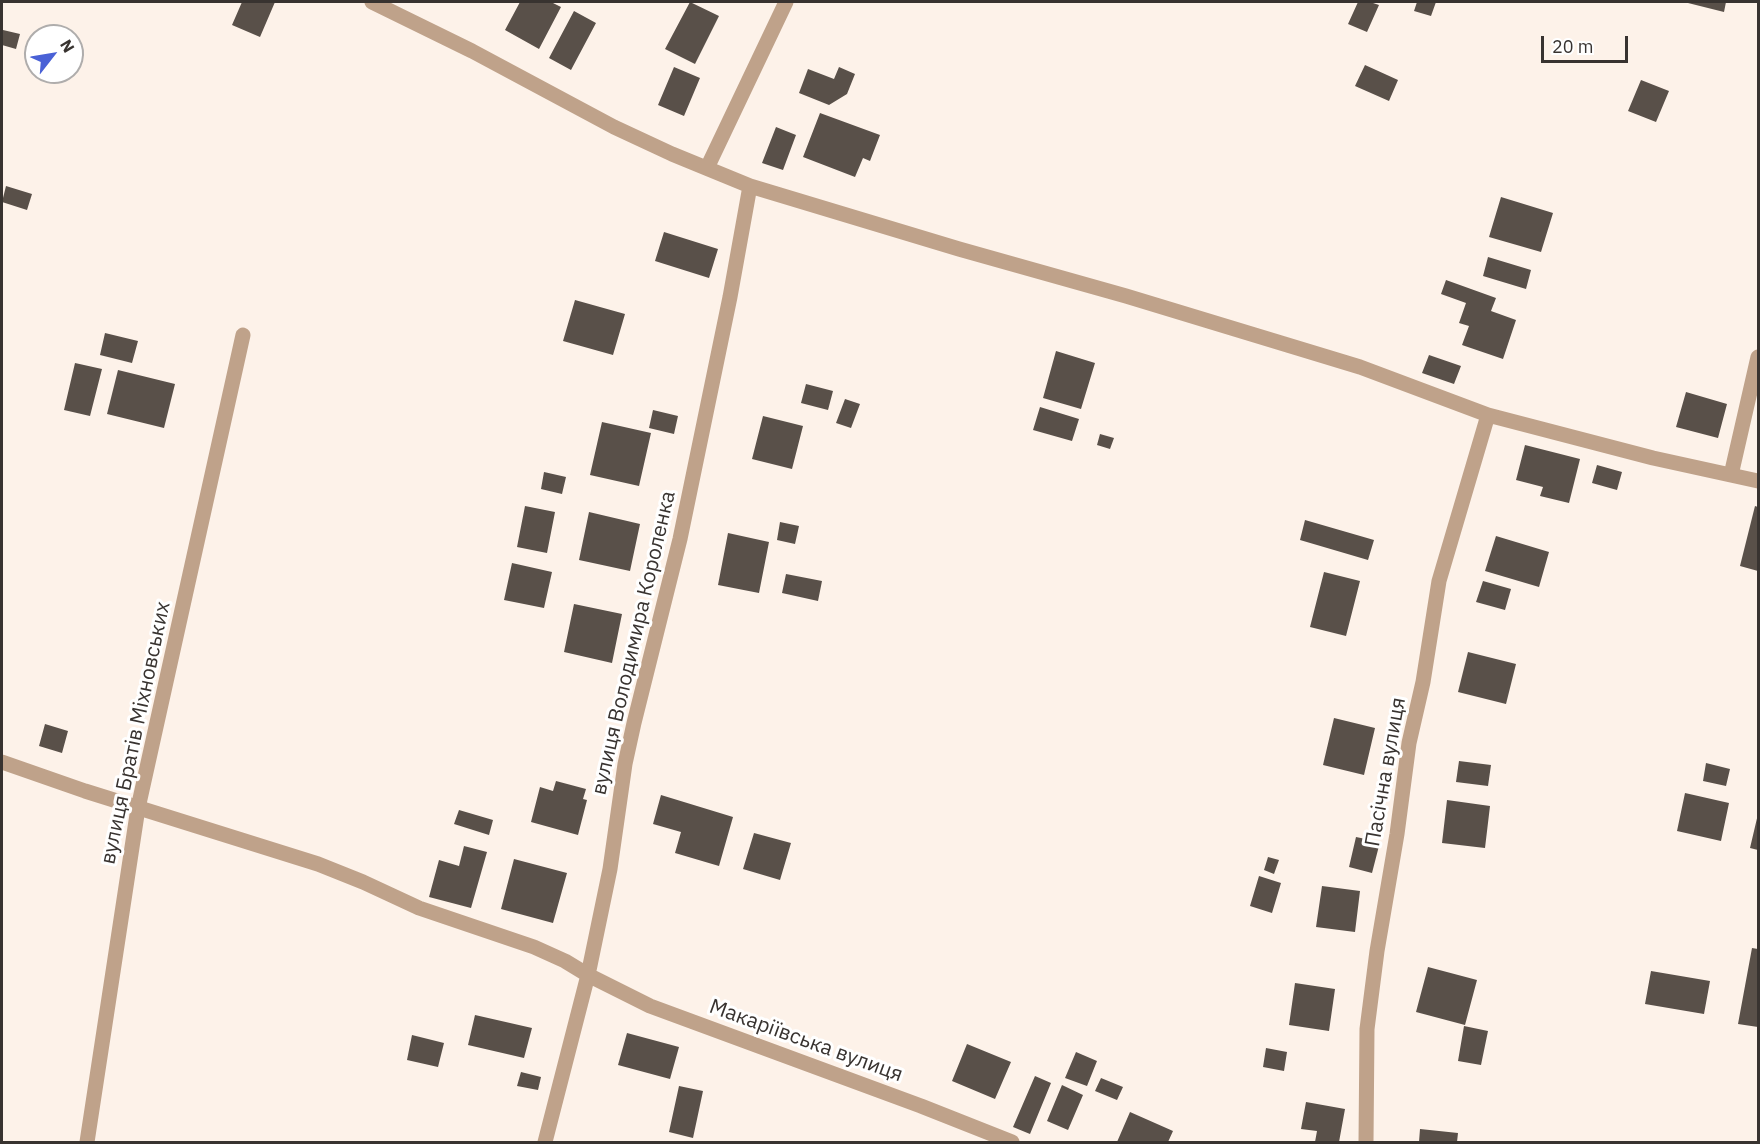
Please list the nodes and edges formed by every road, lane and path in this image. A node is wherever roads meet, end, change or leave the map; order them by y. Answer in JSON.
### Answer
{"nodes":[{"id":1,"x":372,"y":2,"type":"edge"},
{"id":2,"x":786,"y":2,"type":"edge"},
{"id":3,"x":707,"y":168,"type":"junction"},
{"id":4,"x":750,"y":186,"type":"junction"},
{"id":5,"x":243,"y":335,"type":"dead end"},
{"id":6,"x":1758,"y":357,"type":"edge"},
{"id":7,"x":1488,"y":415,"type":"junction"},
{"id":8,"x":1731,"y":475,"type":"junction"},
{"id":9,"x":1758,"y":481,"type":"edge"},
{"id":10,"x":2,"y":762,"type":"edge"},
{"id":11,"x":138,"y":808,"type":"junction"},
{"id":12,"x":588,"y":975,"type":"junction"},
{"id":13,"x":87,"y":1143,"type":"edge"},
{"id":14,"x":545,"y":1143,"type":"edge"},
{"id":15,"x":1012,"y":1143,"type":"edge"},
{"id":16,"x":1366,"y":1143,"type":"edge"}],
"edges":[{"from":1,"to":3,"type":"street"},
{"from":2,"to":3,"type":"street"},
{"from":3,"to":4,"type":"street"},
{"from":4,"to":7,"type":"street"},
{"from":4,"to":12,"type":"street","name":"вулиця Володимира Короленка"},
{"from":5,"to":11,"type":"street","name":"вулиця Братів Міхновських"},
{"from":6,"to":8,"type":"street"},
{"from":7,"to":8,"type":"street"},
{"from":7,"to":16,"type":"street","name":"Пасічна вулиця"},
{"from":8,"to":9,"type":"street"},
{"from":10,"to":11,"type":"street","name":"Макаріївська вулиця"},
{"from":11,"to":12,"type":"street","name":"Макаріївська вулиця"},
{"from":11,"to":13,"type":"street","name":"вулиця Братів Міхновських"},
{"from":12,"to":14,"type":"street","name":"вулиця Володимира Короленка"},
{"from":12,"to":15,"type":"street","name":"Макаріївська вулиця"}]}
